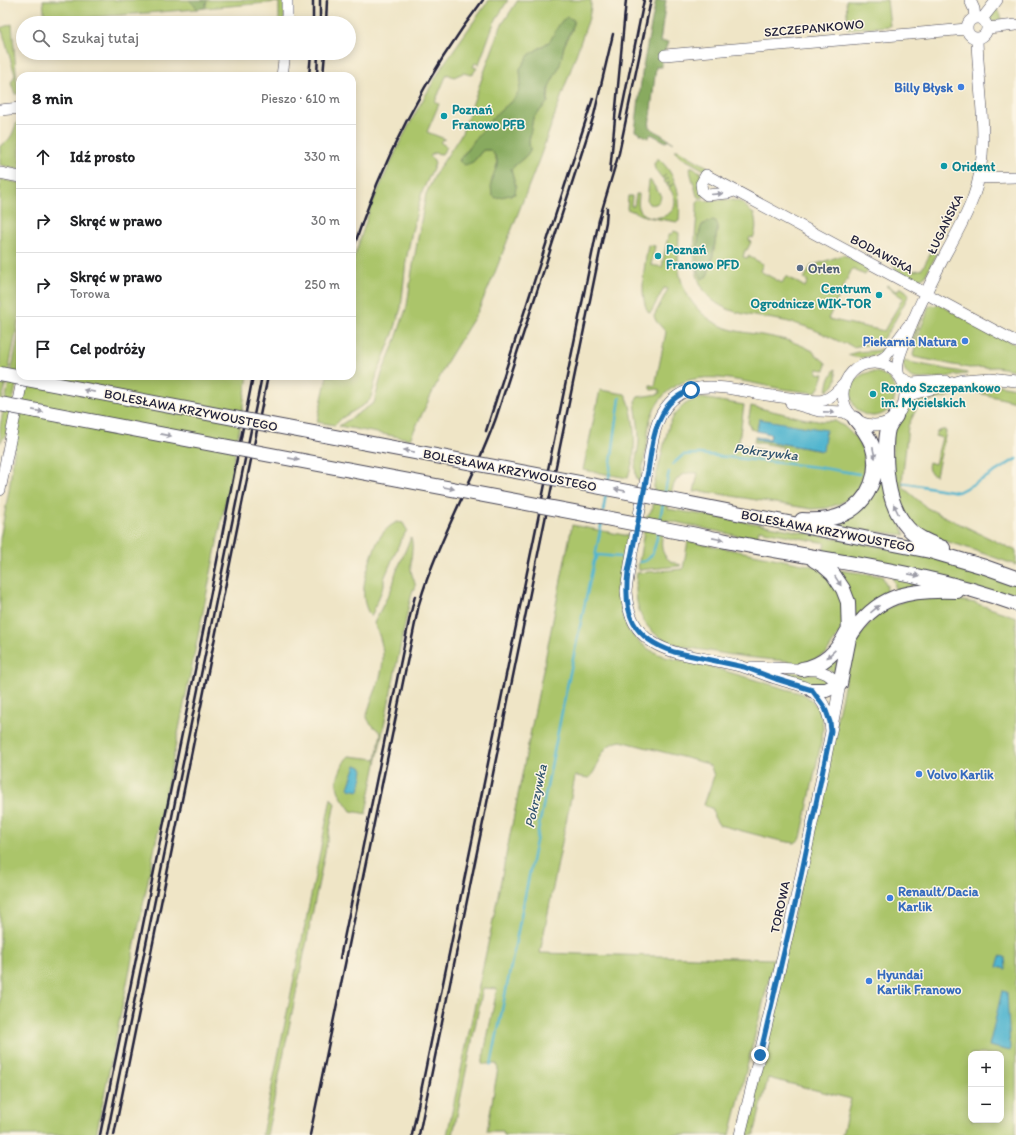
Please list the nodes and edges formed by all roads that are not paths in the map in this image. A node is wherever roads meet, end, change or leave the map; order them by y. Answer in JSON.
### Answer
{"nodes":[{"id":1,"x":287,"y":0,"type":"edge"},
{"id":2,"x":970,"y":0,"type":"edge"},
{"id":3,"x":997,"y":0,"type":"edge"},
{"id":4,"x":287,"y":16,"type":"edge"},
{"id":5,"x":982,"y":22,"type":"junction"},
{"id":6,"x":1016,"y":25,"type":"edge"},
{"id":7,"x":966,"y":28,"type":"junction"},
{"id":8,"x":977,"y":39,"type":"junction"},
{"id":9,"x":665,"y":55,"type":"dead end"},
{"id":10,"x":284,"y":60,"type":"edge"},
{"id":11,"x":283,"y":72,"type":"edge"},
{"id":12,"x":16,"y":108,"type":"edge"},
{"id":13,"x":0,"y":110,"type":"edge"},
{"id":14,"x":0,"y":173,"type":"edge"},
{"id":15,"x":16,"y":176,"type":"edge"},
{"id":16,"x":1016,"y":177,"type":"edge"},
{"id":17,"x":979,"y":178,"type":"junction"},
{"id":18,"x":734,"y":191,"type":"dead end"},
{"id":19,"x":925,"y":293,"type":"junction"},
{"id":20,"x":913,"y":319,"type":"junction"},
{"id":21,"x":1016,"y":342,"type":"edge"},
{"id":22,"x":871,"y":362,"type":"junction"},
{"id":23,"x":0,"y":374,"type":"edge"},
{"id":24,"x":16,"y":377,"type":"edge"},
{"id":25,"x":900,"y":377,"type":"junction"},
{"id":26,"x":22,"y":380,"type":"edge"},
{"id":27,"x":32,"y":380,"type":"edge"},
{"id":28,"x":1016,"y":381,"type":"edge"},
{"id":29,"x":957,"y":382,"type":"junction"},
{"id":30,"x":843,"y":385,"type":"junction"},
{"id":31,"x":764,"y":395,"type":"junction"},
{"id":32,"x":904,"y":402,"type":"junction"},
{"id":33,"x":0,"y":404,"type":"edge"},
{"id":34,"x":896,"y":416,"type":"junction"},
{"id":35,"x":853,"y":417,"type":"junction"},
{"id":36,"x":0,"y":490,"type":"edge"},
{"id":37,"x":761,"y":518,"type":"junction"},
{"id":38,"x":795,"y":554,"type":"junction"},
{"id":39,"x":985,"y":567,"type":"junction"},
{"id":40,"x":1016,"y":578,"type":"edge"},
{"id":41,"x":986,"y":594,"type":"junction"},
{"id":42,"x":1016,"y":604,"type":"edge"},
{"id":43,"x":849,"y":632,"type":"junction"},
{"id":44,"x":744,"y":667,"type":"junction"},
{"id":45,"x":802,"y":669,"type":"junction"},
{"id":46,"x":840,"y":684,"type":"junction"},
{"id":47,"x":812,"y":690,"type":"junction"},
{"id":48,"x":831,"y":731,"type":"junction"},
{"id":49,"x":740,"y":1135,"type":"edge"}],
"edges":[{"from":1,"to":4,"type":"street"},
{"from":2,"to":5,"type":"street"},
{"from":3,"to":5,"type":"street"},
{"from":5,"to":6,"type":"street"},
{"from":5,"to":7,"type":"street"},
{"from":5,"to":8,"type":"street"},
{"from":7,"to":8,"type":"street"},
{"from":7,"to":9,"type":"street","name":"SZCZEPANKOWO"},
{"from":8,"to":17,"type":"street","name":"ŁUGAŃSKA"},
{"from":10,"to":11,"type":"street"},
{"from":12,"to":13,"type":"street"},
{"from":14,"to":15,"type":"street"},
{"from":16,"to":17,"type":"street"},
{"from":17,"to":19,"type":"street","name":"ŁUGAŃSKA"},
{"from":18,"to":19,"type":"street","name":"BODAWSKA"},
{"from":19,"to":20,"type":"street","name":"ŁUGAŃSKA"},
{"from":19,"to":21,"type":"street","name":"BODAWSKA"},
{"from":20,"to":22,"type":"street","name":"ŁUGAŃSKA"},
{"from":20,"to":25,"type":"street","name":"ŁUGAŃSKA"},
{"from":22,"to":25,"type":"street"},
{"from":22,"to":30,"type":"street"},
{"from":24,"to":23,"type":"main road","name":"BOLESŁAWA KRZYWOUSTEGO","one_way":true,"bridge":true},
{"from":25,"to":29,"type":"street"},
{"from":25,"to":32,"type":"street"},
{"from":26,"to":36,"type":"street"},
{"from":37,"to":27,"type":"main road","name":"BOLESŁAWA KRZYWOUSTEGO","one_way":true,"bridge":true},
{"from":28,"to":29,"type":"street"},
{"from":29,"to":32,"type":"street"},
{"from":30,"to":31,"type":"street"},
{"from":30,"to":35,"type":"street"},
{"from":31,"to":35,"type":"street","one_way":true},
{"from":31,"to":44,"type":"street"},
{"from":32,"to":34,"type":"street"},
{"from":33,"to":38,"type":"main road","name":"BOLESŁAWA KRZYWOUSTEGO","one_way":true,"bridge":true},
{"from":34,"to":35,"type":"street"},
{"from":39,"to":34,"type":"main road","one_way":true},
{"from":35,"to":37,"type":"main road","one_way":true},
{"from":37,"to":39,"type":"main road","name":"BOLESŁAWA KRZYWOUSTEGO"},
{"from":38,"to":41,"type":"main road","name":"BOLESŁAWA KRZYWOUSTEGO","one_way":true},
{"from":38,"to":43,"type":"main road","one_way":true},
{"from":39,"to":40,"type":"main road","name":"BOLESŁAWA KRZYWOUSTEGO"},
{"from":41,"to":42,"type":"main road","name":"BOLESŁAWA KRZYWOUSTEGO"},
{"from":43,"to":41,"type":"main road","one_way":true},
{"from":43,"to":45,"type":"main road","one_way":true},
{"from":43,"to":46,"type":"main road"},
{"from":44,"to":45,"type":"street"},
{"from":44,"to":47,"type":"street"},
{"from":45,"to":46,"type":"street"},
{"from":46,"to":47,"type":"main road"},
{"from":46,"to":48,"type":"street","name":"TOROWA"},
{"from":47,"to":48,"type":"street"},
{"from":48,"to":49,"type":"street","name":"TOROWA"}]}
